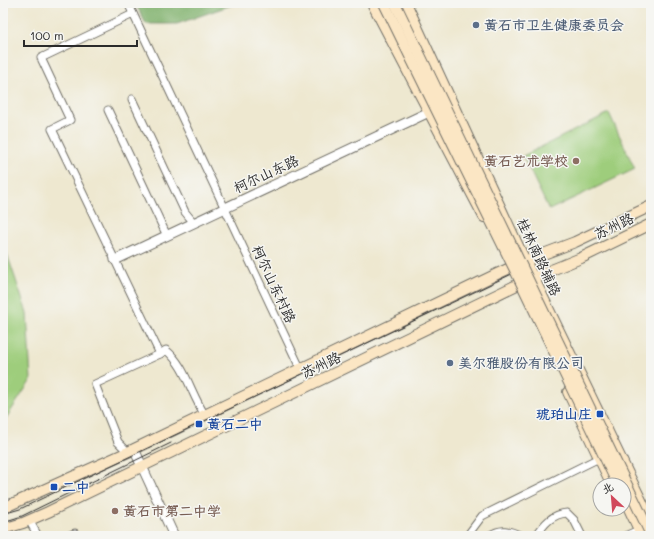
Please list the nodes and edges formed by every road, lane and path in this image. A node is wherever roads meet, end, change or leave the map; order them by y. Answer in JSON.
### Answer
{"nodes":[{"id":1,"x":128,"y":3,"type":"edge"},
{"id":2,"x":372,"y":3,"type":"edge"},
{"id":3,"x":384,"y":3,"type":"edge"},
{"id":4,"x":395,"y":3,"type":"edge"},
{"id":5,"x":406,"y":3,"type":"edge"},
{"id":6,"x":133,"y":14,"type":"junction"},
{"id":7,"x":132,"y":99,"type":"dead end"},
{"id":8,"x":108,"y":110,"type":"dead end"},
{"id":9,"x":429,"y":112,"type":"junction"},
{"id":10,"x":651,"y":206,"type":"edge"},
{"id":11,"x":225,"y":209,"type":"junction"},
{"id":12,"x":194,"y":223,"type":"junction"},
{"id":13,"x":651,"y":224,"type":"edge"},
{"id":14,"x":167,"y":236,"type":"junction"},
{"id":15,"x":115,"y":260,"type":"junction"},
{"id":16,"x":525,"y":261,"type":"junction"},
{"id":17,"x":510,"y":268,"type":"junction"},
{"id":18,"x":533,"y":277,"type":"junction"},
{"id":19,"x":518,"y":284,"type":"junction"},
{"id":20,"x":160,"y":354,"type":"junction"},
{"id":21,"x":301,"y":370,"type":"junction"},
{"id":22,"x":206,"y":415,"type":"junction"},
{"id":23,"x":131,"y":451,"type":"junction"},
{"id":24,"x":599,"y":458,"type":"junction"},
{"id":25,"x":142,"y":466,"type":"junction"},
{"id":26,"x":608,"y":477,"type":"edge"},
{"id":27,"x":614,"y":477,"type":"edge"},
{"id":28,"x":3,"y":508,"type":"edge"},
{"id":29,"x":627,"y":517,"type":"edge"},
{"id":30,"x":630,"y":517,"type":"edge"},
{"id":31,"x":29,"y":520,"type":"junction"},
{"id":32,"x":651,"y":521,"type":"edge"},
{"id":33,"x":3,"y":529,"type":"edge"},
{"id":34,"x":635,"y":535,"type":"edge"},
{"id":35,"x":651,"y":535,"type":"edge"},
{"id":36,"x":38,"y":536,"type":"edge"},
{"id":37,"x":68,"y":536,"type":"edge"},
{"id":38,"x":76,"y":536,"type":"edge"},
{"id":39,"x":174,"y":536,"type":"edge"},
{"id":40,"x":467,"y":536,"type":"edge"},
{"id":41,"x":489,"y":536,"type":"edge"},
{"id":42,"x":521,"y":536,"type":"edge"},
{"id":43,"x":536,"y":536,"type":"edge"},
{"id":44,"x":582,"y":536,"type":"edge"}],
"edges":[{"from":1,"to":6,"type":"street","name":"柯尔山东村路"},
{"from":2,"to":9,"type":"main road"},
{"from":3,"to":27,"type":"main road","bridge":true},
{"from":4,"to":35,"type":"main road","bridge":true},
{"from":5,"to":16,"type":"main road","name":"桂林南路辅路"},
{"from":6,"to":11,"type":"street","name":"柯尔山东村路"},
{"from":6,"to":15,"type":"street"},
{"from":7,"to":12,"type":"street"},
{"from":8,"to":14,"type":"street"},
{"from":9,"to":11,"type":"street","name":"柯尔山东路"},
{"from":9,"to":17,"type":"main road"},
{"from":10,"to":16,"type":"main road","name":"苏州路"},
{"from":11,"to":12,"type":"street","name":"柯尔山东路"},
{"from":11,"to":21,"type":"street","name":"柯尔山东村路"},
{"from":12,"to":14,"type":"street","name":"柯尔山东路"},
{"from":13,"to":18,"type":"main road","name":"苏州路"},
{"from":14,"to":15,"type":"street","name":"柯尔山东路"},
{"from":15,"to":20,"type":"street"},
{"from":16,"to":17,"type":"main road","name":"苏州路"},
{"from":16,"to":18,"type":"main road","name":"桂林南路辅路"},
{"from":17,"to":19,"type":"main road"},
{"from":17,"to":21,"type":"main road","name":"苏州路"},
{"from":18,"to":19,"type":"main road","name":"苏州路"},
{"from":18,"to":32,"type":"main road","name":"桂林南路辅路"},
{"from":19,"to":24,"type":"main road"},
{"from":19,"to":25,"type":"main road","name":"苏州路"},
{"from":20,"to":22,"type":"street"},
{"from":20,"to":23,"type":"street"},
{"from":21,"to":22,"type":"main road","name":"苏州路"},
{"from":22,"to":23,"type":"main road","name":"苏州路"},
{"from":23,"to":25,"type":"street"},
{"from":23,"to":28,"type":"main road","name":"苏州路"},
{"from":24,"to":26,"type":"main road"},
{"from":24,"to":40,"type":"street"},
{"from":25,"to":31,"type":"main road","name":"苏州路"},
{"from":25,"to":39,"type":"street"},
{"from":29,"to":34,"type":"main road"},
{"from":30,"to":34,"type":"main road"},
{"from":31,"to":33,"type":"main road","name":"苏州路"},
{"from":31,"to":36,"type":"street"},
{"from":37,"to":38,"type":"street"},
{"from":41,"to":42,"type":"street"},
{"from":43,"to":44,"type":"street"}]}
